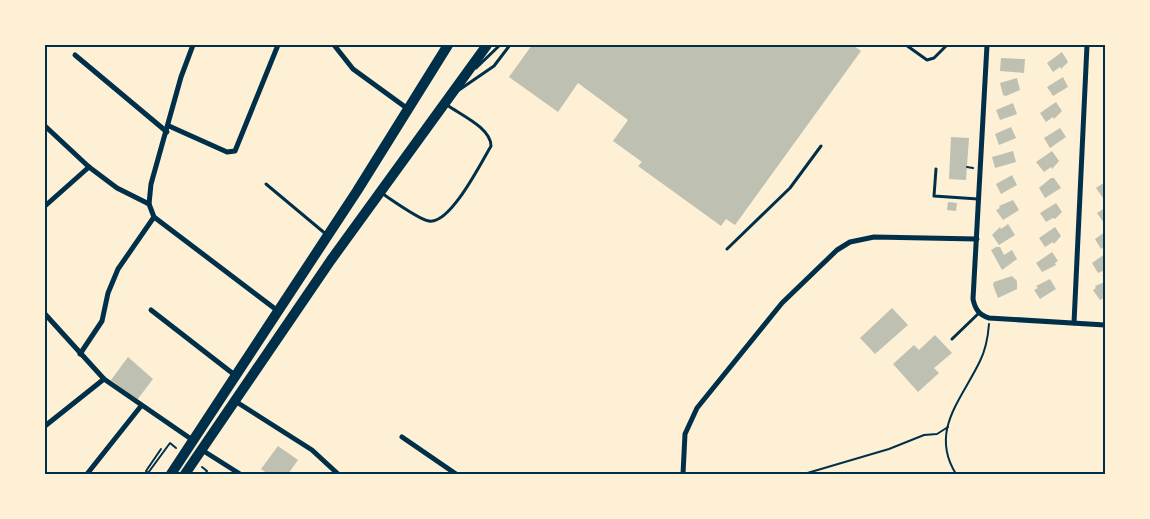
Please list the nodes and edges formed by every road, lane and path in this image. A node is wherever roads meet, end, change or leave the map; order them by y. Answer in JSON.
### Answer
{"nodes":[{"id":1,"x":193,"y":45,"type":"edge"},
{"id":2,"x":278,"y":45,"type":"edge"},
{"id":3,"x":334,"y":45,"type":"edge"},
{"id":4,"x":448,"y":45,"type":"edge"},
{"id":5,"x":486,"y":45,"type":"edge"},
{"id":6,"x":500,"y":45,"type":"edge"},
{"id":7,"x":510,"y":45,"type":"edge"},
{"id":8,"x":906,"y":45,"type":"edge"},
{"id":9,"x":947,"y":45,"type":"edge"},
{"id":10,"x":987,"y":45,"type":"edge"},
{"id":11,"x":1087,"y":45,"type":"edge"},
{"id":12,"x":75,"y":55,"type":"dead end"},
{"id":13,"x":462,"y":79,"type":"junction"},
{"id":14,"x":445,"y":101,"type":"junction"},
{"id":15,"x":409,"y":110,"type":"junction"},
{"id":16,"x":45,"y":126,"type":"edge"},
{"id":17,"x":169,"y":126,"type":"junction"},
{"id":18,"x":167,"y":132,"type":"junction"},
{"id":19,"x":820,"y":146,"type":"dead end"},
{"id":20,"x":89,"y":167,"type":"junction"},
{"id":21,"x":967,"y":167,"type":"dead end"},
{"id":22,"x":936,"y":168,"type":"dead end"},
{"id":23,"x":973,"y":168,"type":"dead end"},
{"id":24,"x":266,"y":184,"type":"dead end"},
{"id":25,"x":380,"y":192,"type":"junction"},
{"id":26,"x":978,"y":199,"type":"junction"},
{"id":27,"x":149,"y":204,"type":"junction"},
{"id":28,"x":45,"y":206,"type":"edge"},
{"id":29,"x":154,"y":218,"type":"junction"},
{"id":30,"x":328,"y":236,"type":"junction"},
{"id":31,"x":977,"y":239,"type":"junction"},
{"id":32,"x":727,"y":249,"type":"dead end"},
{"id":33,"x":151,"y":310,"type":"dead end"},
{"id":34,"x":278,"y":311,"type":"junction"},
{"id":35,"x":979,"y":313,"type":"junction"},
{"id":36,"x":45,"y":314,"type":"edge"},
{"id":37,"x":989,"y":318,"type":"junction"},
{"id":38,"x":1074,"y":323,"type":"junction"},
{"id":39,"x":1105,"y":325,"type":"edge"},
{"id":40,"x":952,"y":339,"type":"dead end"},
{"id":41,"x":80,"y":354,"type":"junction"},
{"id":42,"x":237,"y":377,"type":"junction"},
{"id":43,"x":104,"y":379,"type":"junction"},
{"id":44,"x":234,"y":400,"type":"junction"},
{"id":45,"x":141,"y":406,"type":"junction"},
{"id":46,"x":45,"y":426,"type":"edge"},
{"id":47,"x":948,"y":427,"type":"junction"},
{"id":48,"x":402,"y":437,"type":"dead end"},
{"id":49,"x":194,"y":441,"type":"junction"},
{"id":50,"x":170,"y":443,"type":"dead end"},
{"id":51,"x":161,"y":449,"type":"dead end"},
{"id":52,"x":201,"y":450,"type":"junction"},
{"id":53,"x":207,"y":470,"type":"dead end"},
{"id":54,"x":87,"y":474,"type":"edge"},
{"id":55,"x":172,"y":474,"type":"edge"},
{"id":56,"x":184,"y":474,"type":"edge"},
{"id":57,"x":205,"y":474,"type":"edge"},
{"id":58,"x":240,"y":474,"type":"edge"},
{"id":59,"x":338,"y":474,"type":"edge"},
{"id":60,"x":456,"y":474,"type":"edge"},
{"id":61,"x":683,"y":474,"type":"edge"},
{"id":62,"x":804,"y":474,"type":"edge"},
{"id":63,"x":956,"y":474,"type":"edge"}],
"edges":[{"from":1,"to":17,"type":"street"},
{"from":2,"to":17,"type":"street"},
{"from":3,"to":15,"type":"street"},
{"from":4,"to":15,"type":"highway"},
{"from":5,"to":13,"type":"highway"},
{"from":6,"to":13,"type":"lane"},
{"from":7,"to":14,"type":"lane"},
{"from":8,"to":9,"type":"lane"},
{"from":10,"to":26,"type":"street"},
{"from":11,"to":38,"type":"street"},
{"from":12,"to":18,"type":"street"},
{"from":13,"to":14,"type":"highway"},
{"from":14,"to":25,"type":"highway"},
{"from":14,"to":25,"type":"lane"},
{"from":15,"to":30,"type":"highway"},
{"from":16,"to":20,"type":"street"},
{"from":17,"to":18,"type":"street"},
{"from":18,"to":27,"type":"street"},
{"from":19,"to":32,"type":"lane"},
{"from":20,"to":27,"type":"street"},
{"from":20,"to":28,"type":"street"},
{"from":21,"to":23,"type":"path"},
{"from":22,"to":26,"type":"lane"},
{"from":24,"to":30,"type":"lane"},
{"from":25,"to":44,"type":"highway"},
{"from":26,"to":31,"type":"street"},
{"from":27,"to":29,"type":"street"},
{"from":29,"to":34,"type":"street"},
{"from":29,"to":41,"type":"street"},
{"from":30,"to":34,"type":"highway"},
{"from":31,"to":35,"type":"street"},
{"from":31,"to":61,"type":"street"},
{"from":33,"to":42,"type":"street"},
{"from":34,"to":42,"type":"highway"},
{"from":35,"to":37,"type":"street"},
{"from":35,"to":40,"type":"lane"},
{"from":36,"to":41,"type":"street"},
{"from":37,"to":38,"type":"street"},
{"from":37,"to":47,"type":"path"},
{"from":38,"to":39,"type":"street"},
{"from":41,"to":43,"type":"street"},
{"from":42,"to":49,"type":"highway"},
{"from":43,"to":45,"type":"street"},
{"from":43,"to":46,"type":"street"},
{"from":44,"to":52,"type":"highway"},
{"from":44,"to":59,"type":"street"},
{"from":45,"to":49,"type":"street"},
{"from":45,"to":54,"type":"street"},
{"from":47,"to":62,"type":"path"},
{"from":47,"to":63,"type":"path"},
{"from":48,"to":60,"type":"street"},
{"from":49,"to":55,"type":"highway"},
{"from":50,"to":51,"type":"path"},
{"from":52,"to":56,"type":"highway"},
{"from":52,"to":58,"type":"street"},
{"from":53,"to":57,"type":"path"}]}
